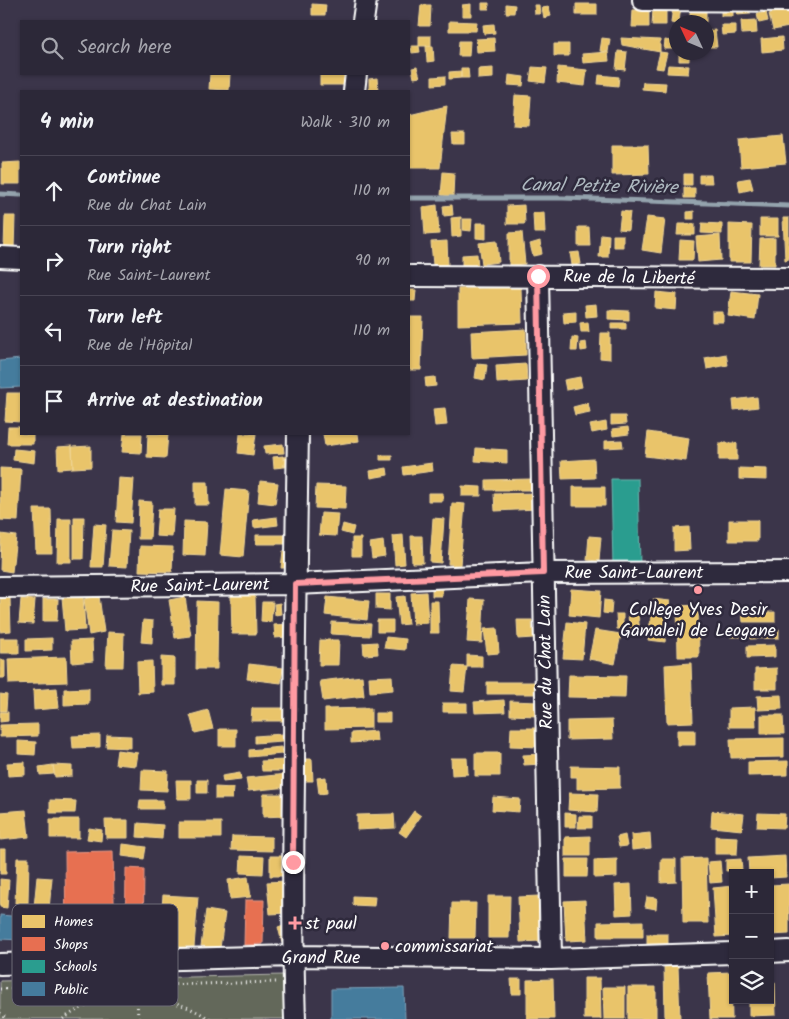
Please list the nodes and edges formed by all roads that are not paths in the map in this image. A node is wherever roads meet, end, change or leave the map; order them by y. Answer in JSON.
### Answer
{"nodes":[{"id":1,"x":366,"y":0,"type":"edge"},
{"id":2,"x":643,"y":0,"type":"edge"},
{"id":3,"x":789,"y":1,"type":"edge"},
{"id":4,"x":363,"y":20,"type":"edge"},
{"id":5,"x":356,"y":75,"type":"edge"},
{"id":6,"x":354,"y":90,"type":"edge"},
{"id":7,"x":0,"y":257,"type":"edge"},
{"id":8,"x":20,"y":258,"type":"edge"},
{"id":9,"x":410,"y":276,"type":"edge"},
{"id":10,"x":538,"y":276,"type":"junction"},
{"id":11,"x":789,"y":278,"type":"edge"},
{"id":12,"x":298,"y":435,"type":"edge"},
{"id":13,"x":789,"y":572,"type":"edge"},
{"id":14,"x":543,"y":573,"type":"junction"},
{"id":15,"x":295,"y":584,"type":"junction"},
{"id":16,"x":0,"y":586,"type":"edge"},
{"id":17,"x":789,"y":951,"type":"edge"},
{"id":18,"x":774,"y":952,"type":"edge"},
{"id":19,"x":729,"y":953,"type":"edge"},
{"id":20,"x":292,"y":956,"type":"junction"},
{"id":21,"x":178,"y":959,"type":"edge"},
{"id":22,"x":551,"y":959,"type":"junction"},
{"id":23,"x":295,"y":1019,"type":"edge"}],
"edges":[{"from":1,"to":4,"type":"street"},
{"from":2,"to":3,"type":"street"},
{"from":5,"to":6,"type":"street"},
{"from":7,"to":8,"type":"street"},
{"from":9,"to":10,"type":"street","name":"Rue de la Liberté"},
{"from":10,"to":11,"type":"street","name":"Rue de la Liberté"},
{"from":10,"to":14,"type":"street","name":"Rue du Chat Lain"},
{"from":12,"to":15,"type":"street"},
{"from":13,"to":14,"type":"street","name":"Rue Saint-Laurent"},
{"from":14,"to":15,"type":"street","name":"Rue Saint-Laurent"},
{"from":14,"to":22,"type":"street","name":"Rue du Chat Lain"},
{"from":15,"to":16,"type":"street","name":"Rue Saint-Laurent"},
{"from":15,"to":20,"type":"street"},
{"from":17,"to":18,"type":"street"},
{"from":19,"to":22,"type":"street","name":"Grand Rue"},
{"from":20,"to":21,"type":"street","name":"Grand Rue"},
{"from":20,"to":22,"type":"street","name":"Grand Rue"},
{"from":20,"to":23,"type":"street"}]}
